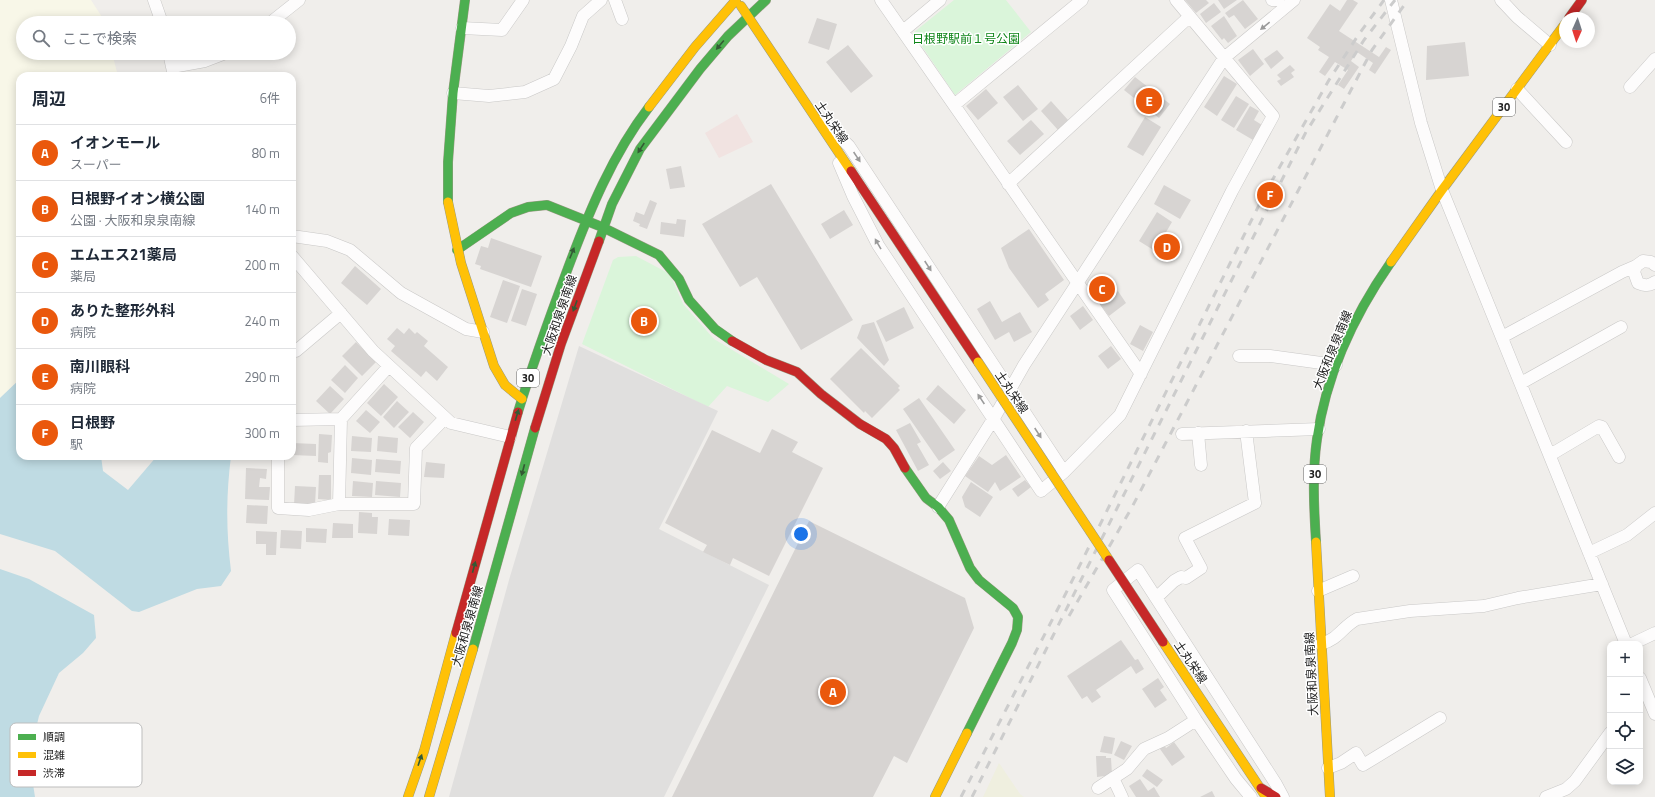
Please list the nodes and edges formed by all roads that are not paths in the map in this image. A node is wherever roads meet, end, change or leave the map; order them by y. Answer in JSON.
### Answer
{"nodes":[{"id":1,"x":154,"y":0,"type":"edge"},
{"id":2,"x":299,"y":0,"type":"edge"},
{"id":3,"x":465,"y":0,"type":"edge"},
{"id":4,"x":523,"y":0,"type":"edge"},
{"id":5,"x":601,"y":0,"type":"edge"},
{"id":6,"x":615,"y":0,"type":"edge"},
{"id":7,"x":737,"y":0,"type":"edge"},
{"id":8,"x":766,"y":0,"type":"edge"},
{"id":9,"x":881,"y":0,"type":"edge"},
{"id":10,"x":940,"y":0,"type":"edge"},
{"id":11,"x":1082,"y":0,"type":"edge"},
{"id":12,"x":1176,"y":0,"type":"edge"},
{"id":13,"x":1294,"y":0,"type":"edge"},
{"id":14,"x":1391,"y":0,"type":"edge"},
{"id":15,"x":1501,"y":0,"type":"edge"},
{"id":16,"x":1582,"y":0,"type":"edge"},
{"id":17,"x":1573,"y":12,"type":"edge"},
{"id":18,"x":160,"y":16,"type":"edge"},
{"id":19,"x":279,"y":16,"type":"edge"},
{"id":20,"x":1189,"y":17,"type":"junction"},
{"id":21,"x":748,"y":18,"type":"junction"},
{"id":22,"x":622,"y":19,"type":"dead end"},
{"id":23,"x":462,"y":28,"type":"junction"},
{"id":24,"x":903,"y":31,"type":"junction"},
{"id":25,"x":1559,"y":32,"type":"edge"},
{"id":26,"x":1550,"y":45,"type":"junction"},
{"id":27,"x":1224,"y":58,"type":"junction"},
{"id":28,"x":1655,"y":59,"type":"edge"},
{"id":29,"x":171,"y":60,"type":"edge"},
{"id":30,"x":208,"y":60,"type":"edge"},
{"id":31,"x":173,"y":71,"type":"edge"},
{"id":32,"x":1630,"y":87,"type":"dead end"},
{"id":33,"x":1517,"y":89,"type":"junction"},
{"id":34,"x":453,"y":93,"type":"junction"},
{"id":35,"x":954,"y":105,"type":"junction"},
{"id":36,"x":810,"y":110,"type":"junction"},
{"id":37,"x":827,"y":135,"type":"junction"},
{"id":38,"x":1566,"y":142,"type":"dead end"},
{"id":39,"x":1008,"y":184,"type":"junction"},
{"id":40,"x":1442,"y":190,"type":"junction"},
{"id":41,"x":586,"y":220,"type":"junction"},
{"id":42,"x":602,"y":227,"type":"junction"},
{"id":43,"x":296,"y":237,"type":"edge"},
{"id":44,"x":457,"y":250,"type":"junction"},
{"id":45,"x":296,"y":261,"type":"edge"},
{"id":46,"x":1654,"y":263,"type":"edge"},
{"id":47,"x":1636,"y":266,"type":"junction"},
{"id":48,"x":1655,"y":282,"type":"edge"},
{"id":49,"x":1077,"y":283,"type":"junction"},
{"id":50,"x":341,"y":313,"type":"junction"},
{"id":51,"x":1621,"y":327,"type":"dead end"},
{"id":52,"x":483,"y":332,"type":"junction"},
{"id":53,"x":1502,"y":337,"type":"junction"},
{"id":54,"x":296,"y":351,"type":"edge"},
{"id":55,"x":1240,"y":356,"type":"dead end"},
{"id":56,"x":1336,"y":365,"type":"junction"},
{"id":57,"x":390,"y":366,"type":"junction"},
{"id":58,"x":1141,"y":374,"type":"junction"},
{"id":59,"x":1521,"y":383,"type":"junction"},
{"id":60,"x":1010,"y":390,"type":"junction"},
{"id":61,"x":522,"y":399,"type":"junction"},
{"id":62,"x":445,"y":418,"type":"junction"},
{"id":63,"x":994,"y":418,"type":"junction"},
{"id":64,"x":341,"y":419,"type":"junction"},
{"id":65,"x":296,"y":420,"type":"edge"},
{"id":66,"x":1319,"y":429,"type":"junction"},
{"id":67,"x":1246,"y":431,"type":"junction"},
{"id":68,"x":1198,"y":433,"type":"junction"},
{"id":69,"x":1182,"y":434,"type":"dead end"},
{"id":70,"x":510,"y":437,"type":"junction"},
{"id":71,"x":1550,"y":455,"type":"junction"},
{"id":72,"x":1619,"y":457,"type":"dead end"},
{"id":73,"x":278,"y":460,"type":"edge"},
{"id":74,"x":1201,"y":465,"type":"dead end"},
{"id":75,"x":1064,"y":472,"type":"junction"},
{"id":76,"x":339,"y":504,"type":"junction"},
{"id":77,"x":938,"y":507,"type":"junction"},
{"id":78,"x":1655,"y":512,"type":"edge"},
{"id":79,"x":1589,"y":553,"type":"junction"},
{"id":80,"x":1353,"y":576,"type":"dead end"},
{"id":81,"x":1602,"y":584,"type":"junction"},
{"id":82,"x":1318,"y":591,"type":"junction"},
{"id":83,"x":1156,"y":598,"type":"junction"},
{"id":84,"x":1655,"y":633,"type":"edge"},
{"id":85,"x":1625,"y":641,"type":"edge"},
{"id":86,"x":1638,"y":641,"type":"edge"},
{"id":87,"x":1321,"y":644,"type":"junction"},
{"id":88,"x":1644,"y":699,"type":"edge"},
{"id":89,"x":1655,"y":714,"type":"edge"},
{"id":90,"x":1440,"y":718,"type":"dead end"},
{"id":91,"x":1196,"y":720,"type":"junction"},
{"id":92,"x":1607,"y":737,"type":"edge"},
{"id":93,"x":1328,"y":768,"type":"junction"},
{"id":94,"x":1113,"y":778,"type":"junction"},
{"id":95,"x":1098,"y":788,"type":"dead end"},
{"id":96,"x":1261,"y":788,"type":"junction"},
{"id":97,"x":1328,"y":795,"type":"edge"},
{"id":98,"x":408,"y":797,"type":"edge"},
{"id":99,"x":429,"y":797,"type":"edge"},
{"id":100,"x":935,"y":797,"type":"edge"},
{"id":101,"x":1122,"y":797,"type":"edge"},
{"id":102,"x":1250,"y":797,"type":"edge"},
{"id":103,"x":1266,"y":797,"type":"edge"},
{"id":104,"x":1276,"y":797,"type":"edge"},
{"id":105,"x":1283,"y":797,"type":"edge"},
{"id":106,"x":1546,"y":797,"type":"edge"}],
"edges":[{"from":1,"to":18,"type":"street"},
{"from":2,"to":19,"type":"street"},
{"from":3,"to":23,"type":"main road"},
{"from":4,"to":23,"type":"street"},
{"from":5,"to":34,"type":"street"},
{"from":6,"to":22,"type":"street"},
{"from":7,"to":21,"type":"main road","name":"土丸栄線"},
{"from":7,"to":41,"type":"main road","name":"大阪和泉泉南線","number":"30"},
{"from":8,"to":21,"type":"main road","name":"大阪和泉泉南線","number":"30"},
{"from":9,"to":24,"type":"street"},
{"from":10,"to":24,"type":"street"},
{"from":11,"to":35,"type":"street"},
{"from":12,"to":20,"type":"street"},
{"from":13,"to":27,"type":"street","one_way":true},
{"from":14,"to":40,"type":"street"},
{"from":15,"to":26,"type":"street"},
{"from":16,"to":17,"type":"main road"},
{"from":20,"to":27,"type":"street"},
{"from":20,"to":39,"type":"street"},
{"from":21,"to":36,"type":"main road","name":"土丸栄線"},
{"from":21,"to":42,"type":"main road","name":"大阪和泉泉南線","number":"30","one_way":true},
{"from":23,"to":34,"type":"main road"},
{"from":24,"to":35,"type":"street"},
{"from":25,"to":26,"type":"main road","name":"大阪和泉泉南線","number":"30"},
{"from":26,"to":33,"type":"main road","name":"大阪和泉泉南線","number":"30"},
{"from":27,"to":49,"type":"street"},
{"from":27,"to":58,"type":"street"},
{"from":28,"to":32,"type":"street"},
{"from":29,"to":31,"type":"street"},
{"from":30,"to":31,"type":"street"},
{"from":33,"to":38,"type":"street"},
{"from":33,"to":40,"type":"main road","name":"大阪和泉泉南線","number":"30"},
{"from":34,"to":44,"type":"main road"},
{"from":35,"to":39,"type":"street"},
{"from":36,"to":37,"type":"main road","name":"土丸栄線"},
{"from":36,"to":60,"type":"street","one_way":true},
{"from":63,"to":37,"type":"street","one_way":true},
{"from":37,"to":96,"type":"main road","name":"土丸栄線","bridge":true},
{"from":39,"to":49,"type":"street"},
{"from":40,"to":53,"type":"street"},
{"from":40,"to":56,"type":"main road","name":"大阪和泉泉南線","number":"30"},
{"from":41,"to":42,"type":"main road"},
{"from":41,"to":44,"type":"main road"},
{"from":61,"to":41,"type":"main road","name":"大阪和泉泉南線","number":"30","one_way":true},
{"from":42,"to":77,"type":"main road"},
{"from":42,"to":99,"type":"main road","name":"大阪和泉泉南線","number":"30","one_way":true},
{"from":43,"to":52,"type":"street"},
{"from":44,"to":52,"type":"main road"},
{"from":45,"to":50,"type":"street"},
{"from":46,"to":47,"type":"street"},
{"from":47,"to":48,"type":"street"},
{"from":47,"to":53,"type":"street"},
{"from":49,"to":58,"type":"street"},
{"from":49,"to":60,"type":"street"},
{"from":50,"to":54,"type":"street"},
{"from":50,"to":57,"type":"street"},
{"from":51,"to":59,"type":"street"},
{"from":52,"to":61,"type":"main road"},
{"from":53,"to":59,"type":"street"},
{"from":55,"to":56,"type":"street"},
{"from":56,"to":66,"type":"main road","name":"大阪和泉泉南線","number":"30"},
{"from":57,"to":62,"type":"street"},
{"from":57,"to":64,"type":"street"},
{"from":58,"to":75,"type":"street"},
{"from":59,"to":71,"type":"street"},
{"from":60,"to":63,"type":"street"},
{"from":60,"to":75,"type":"street","one_way":true},
{"from":70,"to":61,"type":"main road","name":"大阪和泉泉南線","number":"30","one_way":true},
{"from":62,"to":70,"type":"street"},
{"from":62,"to":76,"type":"street"},
{"from":63,"to":75,"type":"street"},
{"from":63,"to":77,"type":"street"},
{"from":64,"to":65,"type":"street"},
{"from":64,"to":76,"type":"street"},
{"from":66,"to":67,"type":"street"},
{"from":66,"to":82,"type":"main road","name":"大阪和泉泉南線","number":"30"},
{"from":67,"to":68,"type":"street"},
{"from":67,"to":83,"type":"street"},
{"from":68,"to":69,"type":"street"},
{"from":68,"to":74,"type":"street"},
{"from":98,"to":70,"type":"main road","name":"大阪和泉泉南線","number":"30","one_way":true},
{"from":71,"to":72,"type":"street"},
{"from":71,"to":79,"type":"street"},
{"from":73,"to":76,"type":"street"},
{"from":77,"to":100,"type":"main road"},
{"from":78,"to":79,"type":"street"},
{"from":79,"to":81,"type":"street"},
{"from":80,"to":82,"type":"street"},
{"from":81,"to":85,"type":"street"},
{"from":81,"to":87,"type":"street"},
{"from":82,"to":87,"type":"main road","name":"大阪和泉泉南線","number":"30"},
{"from":83,"to":91,"type":"street"},
{"from":83,"to":105,"type":"street"},
{"from":84,"to":86,"type":"street"},
{"from":87,"to":93,"type":"main road","name":"大阪和泉泉南線","number":"30"},
{"from":88,"to":89,"type":"street"},
{"from":90,"to":93,"type":"street"},
{"from":91,"to":94,"type":"street"},
{"from":91,"to":102,"type":"street"},
{"from":92,"to":106,"type":"street"},
{"from":93,"to":97,"type":"main road","name":"大阪和泉泉南線","number":"30"},
{"from":94,"to":95,"type":"street"},
{"from":94,"to":101,"type":"street"},
{"from":96,"to":103,"type":"main road","name":"土丸栄線"},
{"from":96,"to":104,"type":"main road"}]}
